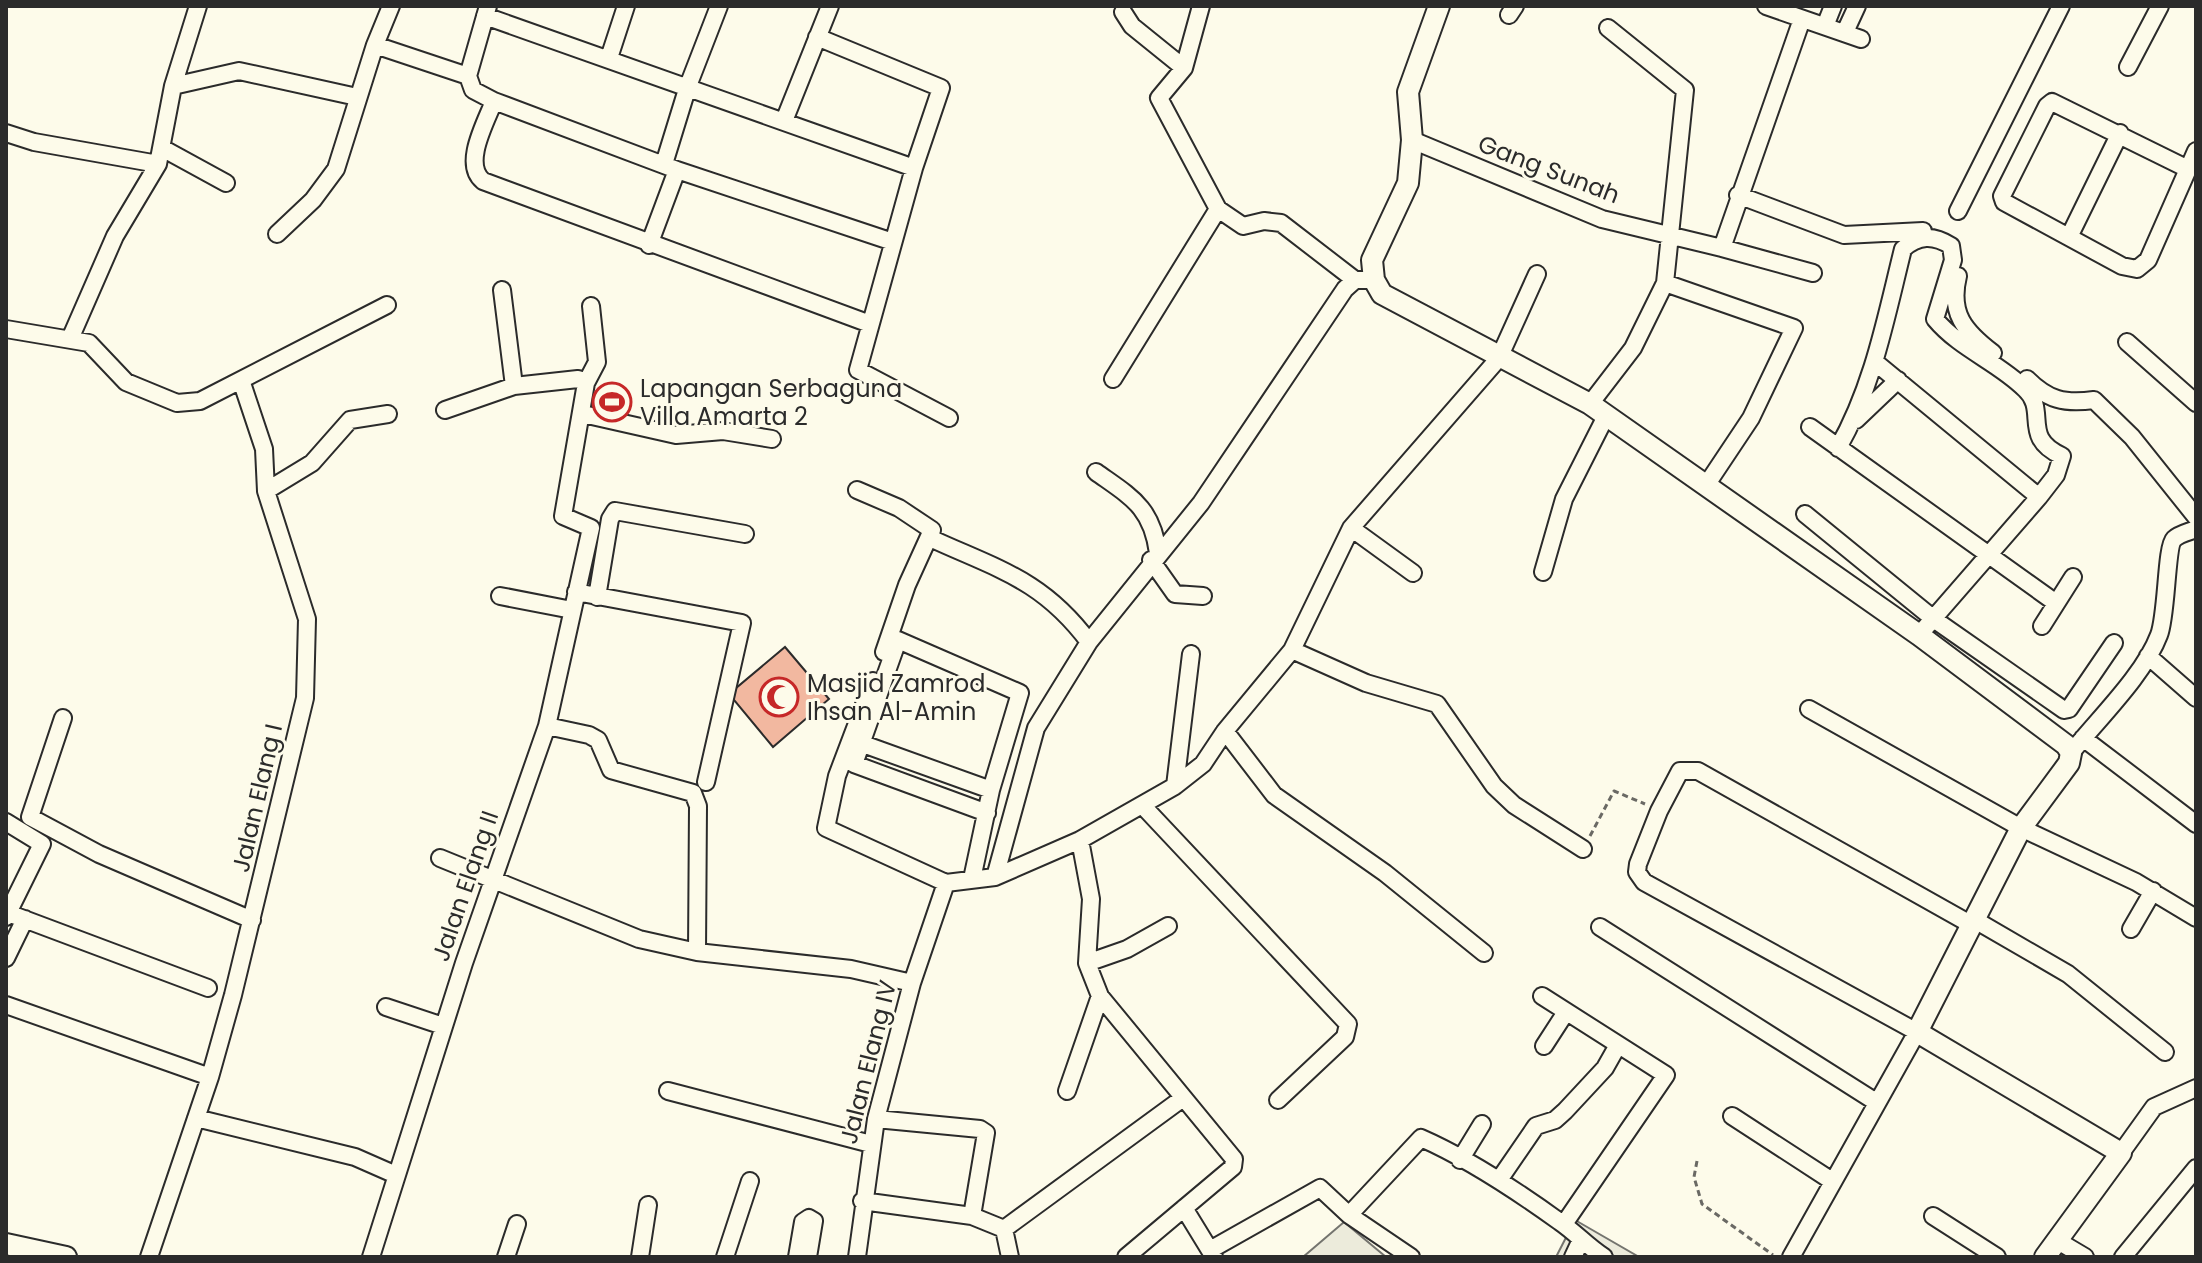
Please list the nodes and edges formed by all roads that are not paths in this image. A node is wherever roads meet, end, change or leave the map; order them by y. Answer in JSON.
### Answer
{"nodes":[{"id":1,"x":198,"y":6,"type":"edge"},
{"id":2,"x":391,"y":6,"type":"edge"},
{"id":3,"x":626,"y":6,"type":"edge"},
{"id":4,"x":719,"y":6,"type":"edge"},
{"id":5,"x":830,"y":6,"type":"edge"},
{"id":6,"x":1201,"y":6,"type":"edge"},
{"id":7,"x":1439,"y":6,"type":"edge"},
{"id":8,"x":1766,"y":6,"type":"edge"},
{"id":9,"x":1833,"y":6,"type":"edge"},
{"id":10,"x":1857,"y":6,"type":"edge"},
{"id":11,"x":2061,"y":6,"type":"edge"},
{"id":12,"x":2160,"y":6,"type":"edge"},
{"id":13,"x":486,"y":11,"type":"edge"},
{"id":14,"x":1123,"y":12,"type":"dead end"},
{"id":15,"x":1802,"y":19,"type":"junction"},
{"id":16,"x":1825,"y":26,"type":"junction"},
{"id":17,"x":1608,"y":28,"type":"dead end"},
{"id":18,"x":1845,"y":32,"type":"junction"},
{"id":19,"x":817,"y":37,"type":"junction"},
{"id":20,"x":1861,"y":39,"type":"dead end"},
{"id":21,"x":375,"y":45,"type":"junction"},
{"id":22,"x":609,"y":58,"type":"junction"},
{"id":23,"x":2128,"y":67,"type":"dead end"},
{"id":24,"x":1184,"y":68,"type":"junction"},
{"id":25,"x":468,"y":76,"type":"junction"},
{"id":26,"x":173,"y":86,"type":"junction"},
{"id":27,"x":688,"y":86,"type":"junction"},
{"id":28,"x":357,"y":97,"type":"junction"},
{"id":29,"x":494,"y":101,"type":"junction"},
{"id":30,"x":784,"y":121,"type":"junction"},
{"id":31,"x":6,"y":133,"type":"edge"},
{"id":32,"x":2120,"y":133,"type":"junction"},
{"id":33,"x":1412,"y":140,"type":"junction"},
{"id":34,"x":2196,"y":151,"type":"edge"},
{"id":35,"x":160,"y":156,"type":"junction"},
{"id":36,"x":670,"y":167,"type":"junction"},
{"id":37,"x":914,"y":168,"type":"junction"},
{"id":38,"x":2188,"y":169,"type":"junction"},
{"id":39,"x":226,"y":183,"type":"dead end"},
{"id":40,"x":1738,"y":195,"type":"junction"},
{"id":41,"x":1218,"y":209,"type":"junction"},
{"id":42,"x":1958,"y":211,"type":"dead end"},
{"id":43,"x":277,"y":234,"type":"dead end"},
{"id":44,"x":1670,"y":234,"type":"junction"},
{"id":45,"x":2069,"y":237,"type":"junction"},
{"id":46,"x":893,"y":242,"type":"junction"},
{"id":47,"x":649,"y":245,"type":"junction"},
{"id":48,"x":1722,"y":248,"type":"junction"},
{"id":49,"x":1813,"y":273,"type":"dead end"},
{"id":50,"x":1537,"y":274,"type":"dead end"},
{"id":51,"x":1364,"y":280,"type":"junction"},
{"id":52,"x":1665,"y":283,"type":"junction"},
{"id":53,"x":502,"y":290,"type":"dead end"},
{"id":54,"x":387,"y":305,"type":"dead end"},
{"id":55,"x":591,"y":306,"type":"dead end"},
{"id":56,"x":870,"y":324,"type":"junction"},
{"id":57,"x":6,"y":329,"type":"edge"},
{"id":58,"x":70,"y":339,"type":"junction"},
{"id":59,"x":2127,"y":342,"type":"dead end"},
{"id":60,"x":1499,"y":358,"type":"junction"},
{"id":61,"x":1875,"y":362,"type":"junction"},
{"id":62,"x":1113,"y":379,"type":"dead end"},
{"id":63,"x":241,"y":380,"type":"junction"},
{"id":64,"x":1898,"y":380,"type":"junction"},
{"id":65,"x":586,"y":383,"type":"junction"},
{"id":66,"x":514,"y":386,"type":"junction"},
{"id":67,"x":2196,"y":403,"type":"edge"},
{"id":68,"x":445,"y":410,"type":"dead end"},
{"id":69,"x":1598,"y":410,"type":"junction"},
{"id":70,"x":388,"y":414,"type":"dead end"},
{"id":71,"x":583,"y":414,"type":"junction"},
{"id":72,"x":949,"y":418,"type":"dead end"},
{"id":73,"x":1853,"y":423,"type":"junction"},
{"id":74,"x":1810,"y":427,"type":"dead end"},
{"id":75,"x":772,"y":439,"type":"dead end"},
{"id":76,"x":1838,"y":448,"type":"junction"},
{"id":77,"x":1096,"y":472,"type":"dead end"},
{"id":78,"x":1707,"y":484,"type":"junction"},
{"id":79,"x":857,"y":490,"type":"dead end"},
{"id":80,"x":266,"y":491,"type":"junction"},
{"id":81,"x":2039,"y":497,"type":"junction"},
{"id":82,"x":1805,"y":514,"type":"dead end"},
{"id":83,"x":2196,"y":517,"type":"edge"},
{"id":84,"x":1351,"y":528,"type":"junction"},
{"id":85,"x":2196,"y":529,"type":"edge"},
{"id":86,"x":745,"y":534,"type":"dead end"},
{"id":87,"x":930,"y":538,"type":"junction"},
{"id":88,"x":1988,"y":553,"type":"junction"},
{"id":89,"x":1155,"y":557,"type":"junction"},
{"id":90,"x":1543,"y":572,"type":"dead end"},
{"id":91,"x":1413,"y":573,"type":"dead end"},
{"id":92,"x":2073,"y":577,"type":"dead end"},
{"id":93,"x":576,"y":592,"type":"junction"},
{"id":94,"x":500,"y":596,"type":"dead end"},
{"id":95,"x":1203,"y":596,"type":"dead end"},
{"id":96,"x":597,"y":597,"type":"junction"},
{"id":97,"x":2056,"y":603,"type":"junction"},
{"id":98,"x":572,"y":610,"type":"junction"},
{"id":99,"x":1935,"y":620,"type":"junction"},
{"id":100,"x":2042,"y":626,"type":"dead end"},
{"id":101,"x":1922,"y":638,"type":"junction"},
{"id":102,"x":1089,"y":642,"type":"junction"},
{"id":103,"x":2114,"y":643,"type":"dead end"},
{"id":104,"x":1292,"y":650,"type":"junction"},
{"id":105,"x":1191,"y":654,"type":"dead end"},
{"id":106,"x":2148,"y":656,"type":"junction"},
{"id":107,"x":2196,"y":698,"type":"edge"},
{"id":108,"x":1809,"y":709,"type":"dead end"},
{"id":109,"x":63,"y":718,"type":"dead end"},
{"id":110,"x":547,"y":726,"type":"junction"},
{"id":111,"x":1225,"y":731,"type":"junction"},
{"id":112,"x":863,"y":744,"type":"junction"},
{"id":113,"x":2077,"y":746,"type":"junction"},
{"id":114,"x":706,"y":782,"type":"dead end"},
{"id":115,"x":1175,"y":786,"type":"junction"},
{"id":116,"x":991,"y":790,"type":"junction"},
{"id":117,"x":1142,"y":805,"type":"junction"},
{"id":118,"x":987,"y":813,"type":"junction"},
{"id":119,"x":503,"y":815,"type":"dead end"},
{"id":120,"x":6,"y":822,"type":"edge"},
{"id":121,"x":2196,"y":824,"type":"edge"},
{"id":122,"x":2021,"y":828,"type":"junction"},
{"id":123,"x":1080,"y":840,"type":"junction"},
{"id":124,"x":1583,"y":849,"type":"road end"},
{"id":125,"x":440,"y":858,"type":"dead end"},
{"id":126,"x":488,"y":876,"type":"junction"},
{"id":127,"x":995,"y":877,"type":"junction"},
{"id":128,"x":972,"y":879,"type":"junction"},
{"id":129,"x":946,"y":883,"type":"junction"},
{"id":130,"x":2153,"y":891,"type":"junction"},
{"id":131,"x":7,"y":915,"type":"edge"},
{"id":132,"x":2196,"y":918,"type":"edge"},
{"id":133,"x":25,"y":919,"type":"junction"},
{"id":134,"x":252,"y":920,"type":"junction"},
{"id":135,"x":1973,"y":923,"type":"junction"},
{"id":136,"x":1168,"y":926,"type":"dead end"},
{"id":137,"x":1600,"y":927,"type":"dead end"},
{"id":138,"x":2131,"y":929,"type":"dead end"},
{"id":139,"x":697,"y":952,"type":"junction"},
{"id":140,"x":1484,"y":953,"type":"dead end"},
{"id":141,"x":6,"y":958,"type":"edge"},
{"id":142,"x":1087,"y":963,"type":"junction"},
{"id":143,"x":912,"y":983,"type":"junction"},
{"id":144,"x":208,"y":988,"type":"dead end"},
{"id":145,"x":1100,"y":996,"type":"junction"},
{"id":146,"x":1542,"y":996,"type":"dead end"},
{"id":147,"x":6,"y":1005,"type":"edge"},
{"id":148,"x":386,"y":1007,"type":"dead end"},
{"id":149,"x":1566,"y":1012,"type":"junction"},
{"id":150,"x":443,"y":1026,"type":"junction"},
{"id":151,"x":1917,"y":1032,"type":"junction"},
{"id":152,"x":1618,"y":1045,"type":"junction"},
{"id":153,"x":1544,"y":1046,"type":"dead end"},
{"id":154,"x":2165,"y":1052,"type":"dead end"},
{"id":155,"x":210,"y":1077,"type":"junction"},
{"id":156,"x":2196,"y":1088,"type":"edge"},
{"id":157,"x":668,"y":1091,"type":"dead end"},
{"id":158,"x":1067,"y":1091,"type":"dead end"},
{"id":159,"x":1183,"y":1098,"type":"junction"},
{"id":160,"x":1278,"y":1100,"type":"dead end"},
{"id":161,"x":1876,"y":1102,"type":"junction"},
{"id":162,"x":1732,"y":1116,"type":"dead end"},
{"id":163,"x":196,"y":1118,"type":"junction"},
{"id":164,"x":876,"y":1119,"type":"junction"},
{"id":165,"x":1482,"y":1124,"type":"dead end"},
{"id":166,"x":871,"y":1144,"type":"junction"},
{"id":167,"x":2121,"y":1153,"type":"junction"},
{"id":168,"x":1460,"y":1160,"type":"junction"},
{"id":169,"x":2196,"y":1168,"type":"edge"},
{"id":170,"x":396,"y":1175,"type":"junction"},
{"id":171,"x":1499,"y":1180,"type":"junction"},
{"id":172,"x":750,"y":1181,"type":"dead end"},
{"id":173,"x":1832,"y":1181,"type":"junction"},
{"id":174,"x":862,"y":1201,"type":"junction"},
{"id":175,"x":648,"y":1205,"type":"dead end"},
{"id":176,"x":1184,"y":1208,"type":"junction"},
{"id":177,"x":1349,"y":1215,"type":"junction"},
{"id":178,"x":972,"y":1216,"type":"junction"},
{"id":179,"x":1933,"y":1216,"type":"dead end"},
{"id":180,"x":517,"y":1224,"type":"dead end"},
{"id":181,"x":1564,"y":1224,"type":"junction"},
{"id":182,"x":1004,"y":1229,"type":"junction"},
{"id":183,"x":6,"y":1244,"type":"edge"},
{"id":184,"x":2052,"y":1249,"type":"edge"},
{"id":185,"x":1576,"y":1250,"type":"edge"},
{"id":186,"x":1212,"y":1254,"type":"edge"},
{"id":187,"x":66,"y":1257,"type":"edge"},
{"id":188,"x":149,"y":1257,"type":"edge"},
{"id":189,"x":371,"y":1257,"type":"edge"},
{"id":190,"x":506,"y":1257,"type":"edge"},
{"id":191,"x":640,"y":1257,"type":"edge"},
{"id":192,"x":725,"y":1257,"type":"edge"},
{"id":193,"x":797,"y":1257,"type":"edge"},
{"id":194,"x":808,"y":1257,"type":"edge"},
{"id":195,"x":857,"y":1257,"type":"edge"},
{"id":196,"x":1010,"y":1257,"type":"edge"},
{"id":197,"x":1126,"y":1257,"type":"edge"},
{"id":198,"x":1411,"y":1257,"type":"edge"},
{"id":199,"x":1604,"y":1257,"type":"edge"},
{"id":200,"x":1791,"y":1257,"type":"edge"},
{"id":201,"x":1997,"y":1257,"type":"edge"},
{"id":202,"x":2085,"y":1257,"type":"edge"},
{"id":203,"x":2123,"y":1257,"type":"edge"}],
"edges":[{"from":1,"to":26,"type":"street"},
{"from":2,"to":21,"type":"street"},
{"from":3,"to":22,"type":"street"},
{"from":4,"to":27,"type":"street"},
{"from":5,"to":19,"type":"street"},
{"from":6,"to":24,"type":"street"},
{"from":7,"to":33,"type":"street"},
{"from":8,"to":15,"type":"street"},
{"from":9,"to":16,"type":"street"},
{"from":10,"to":18,"type":"street"},
{"from":11,"to":42,"type":"street"},
{"from":12,"to":23,"type":"street"},
{"from":13,"to":22,"type":"street"},
{"from":13,"to":25,"type":"street"},
{"from":14,"to":24,"type":"street"},
{"from":15,"to":16,"type":"street"},
{"from":15,"to":40,"type":"street"},
{"from":16,"to":18,"type":"street"},
{"from":17,"to":44,"type":"street"},
{"from":18,"to":20,"type":"street"},
{"from":19,"to":30,"type":"street"},
{"from":19,"to":37,"type":"street"},
{"from":21,"to":25,"type":"street"},
{"from":21,"to":28,"type":"street"},
{"from":22,"to":27,"type":"street"},
{"from":24,"to":41,"type":"street"},
{"from":25,"to":29,"type":"street"},
{"from":26,"to":28,"type":"street"},
{"from":26,"to":35,"type":"street"},
{"from":27,"to":30,"type":"street"},
{"from":27,"to":36,"type":"street"},
{"from":28,"to":43,"type":"street"},
{"from":29,"to":36,"type":"street"},
{"from":29,"to":47,"type":"street"},
{"from":30,"to":37,"type":"street"},
{"from":31,"to":35,"type":"street"},
{"from":32,"to":38,"type":"street"},
{"from":32,"to":45,"type":"street"},
{"from":32,"to":45,"type":"street"},
{"from":33,"to":44,"type":"street","name":"Gang Sunah"},
{"from":33,"to":51,"type":"street"},
{"from":34,"to":38,"type":"street"},
{"from":35,"to":39,"type":"street"},
{"from":35,"to":58,"type":"street"},
{"from":36,"to":46,"type":"street"},
{"from":36,"to":47,"type":"street"},
{"from":37,"to":46,"type":"street"},
{"from":38,"to":45,"type":"street"},
{"from":40,"to":48,"type":"street"},
{"from":40,"to":83,"type":"street"},
{"from":41,"to":51,"type":"street"},
{"from":41,"to":62,"type":"street"},
{"from":44,"to":48,"type":"street","name":"Gang Sunah"},
{"from":44,"to":52,"type":"street"},
{"from":46,"to":56,"type":"street"},
{"from":47,"to":56,"type":"street"},
{"from":48,"to":49,"type":"street","name":"Gang Sunah"},
{"from":50,"to":60,"type":"street"},
{"from":51,"to":60,"type":"street"},
{"from":51,"to":89,"type":"street"},
{"from":52,"to":69,"type":"street"},
{"from":52,"to":78,"type":"street"},
{"from":53,"to":66,"type":"street"},
{"from":54,"to":63,"type":"street"},
{"from":55,"to":65,"type":"street"},
{"from":56,"to":72,"type":"street"},
{"from":57,"to":58,"type":"street"},
{"from":58,"to":63,"type":"street"},
{"from":59,"to":67,"type":"street"},
{"from":60,"to":69,"type":"street"},
{"from":60,"to":84,"type":"street"},
{"from":61,"to":64,"type":"street"},
{"from":61,"to":73,"type":"street"},
{"from":61,"to":81,"type":"street"},
{"from":63,"to":80,"type":"street","name":"Jalan Elang I"},
{"from":64,"to":73,"type":"street"},
{"from":64,"to":81,"type":"street"},
{"from":65,"to":66,"type":"street"},
{"from":65,"to":71,"type":"street"},
{"from":66,"to":68,"type":"street"},
{"from":69,"to":78,"type":"street"},
{"from":69,"to":90,"type":"street"},
{"from":70,"to":80,"type":"street"},
{"from":71,"to":75,"type":"street"},
{"from":71,"to":93,"type":"street","name":"Jalan Elang II"},
{"from":73,"to":76,"type":"street"},
{"from":74,"to":76,"type":"street"},
{"from":76,"to":88,"type":"street"},
{"from":77,"to":89,"type":"street"},
{"from":78,"to":101,"type":"street"},
{"from":79,"to":87,"type":"street"},
{"from":80,"to":134,"type":"street","name":"Jalan Elang I"},
{"from":81,"to":88,"type":"street"},
{"from":82,"to":99,"type":"street"},
{"from":84,"to":91,"type":"street"},
{"from":84,"to":104,"type":"street"},
{"from":85,"to":106,"type":"street"},
{"from":86,"to":96,"type":"street"},
{"from":87,"to":102,"type":"street"},
{"from":87,"to":129,"type":"street"},
{"from":88,"to":97,"type":"street"},
{"from":88,"to":99,"type":"street"},
{"from":89,"to":95,"type":"street"},
{"from":89,"to":102,"type":"street"},
{"from":92,"to":97,"type":"street"},
{"from":93,"to":96,"type":"street"},
{"from":93,"to":98,"type":"street","name":"Jalan Elang II"},
{"from":94,"to":98,"type":"street"},
{"from":96,"to":114,"type":"street"},
{"from":97,"to":100,"type":"street"},
{"from":98,"to":110,"type":"street","name":"Jalan Elang II"},
{"from":99,"to":101,"type":"street"},
{"from":99,"to":103,"type":"street"},
{"from":101,"to":113,"type":"street"},
{"from":102,"to":127,"type":"street"},
{"from":104,"to":111,"type":"street"},
{"from":104,"to":124,"type":"street"},
{"from":105,"to":115,"type":"street"},
{"from":106,"to":107,"type":"street"},
{"from":106,"to":113,"type":"street"},
{"from":108,"to":122,"type":"street"},
{"from":109,"to":134,"type":"street"},
{"from":110,"to":126,"type":"street","name":"Jalan Elang II"},
{"from":110,"to":139,"type":"street"},
{"from":111,"to":115,"type":"street"},
{"from":111,"to":140,"type":"street"},
{"from":112,"to":116,"type":"street"},
{"from":112,"to":116,"type":"street"},
{"from":112,"to":118,"type":"street"},
{"from":113,"to":121,"type":"street"},
{"from":113,"to":122,"type":"street"},
{"from":115,"to":117,"type":"street"},
{"from":116,"to":118,"type":"street"},
{"from":117,"to":123,"type":"street"},
{"from":117,"to":160,"type":"street"},
{"from":118,"to":128,"type":"street"},
{"from":119,"to":126,"type":"street"},
{"from":120,"to":131,"type":"street"},
{"from":122,"to":130,"type":"street"},
{"from":122,"to":135,"type":"street"},
{"from":123,"to":127,"type":"street"},
{"from":123,"to":142,"type":"street"},
{"from":125,"to":126,"type":"street"},
{"from":126,"to":139,"type":"street"},
{"from":126,"to":150,"type":"street","name":"Jalan Elang II"},
{"from":127,"to":128,"type":"street"},
{"from":128,"to":129,"type":"street"},
{"from":129,"to":143,"type":"street","name":"Jalan Elang IV"},
{"from":130,"to":132,"type":"street"},
{"from":130,"to":138,"type":"street"},
{"from":131,"to":133,"type":"street"},
{"from":133,"to":141,"type":"street"},
{"from":133,"to":144,"type":"street"},
{"from":134,"to":155,"type":"street","name":"Jalan Elang I"},
{"from":135,"to":151,"type":"street"},
{"from":135,"to":151,"type":"street"},
{"from":135,"to":154,"type":"street"},
{"from":136,"to":142,"type":"street"},
{"from":137,"to":161,"type":"street"},
{"from":139,"to":143,"type":"street"},
{"from":142,"to":145,"type":"street"},
{"from":143,"to":164,"type":"street","name":"Jalan Elang IV"},
{"from":145,"to":158,"type":"street"},
{"from":145,"to":159,"type":"street"},
{"from":146,"to":149,"type":"street"},
{"from":147,"to":155,"type":"street"},
{"from":148,"to":150,"type":"street"},
{"from":149,"to":152,"type":"street"},
{"from":149,"to":153,"type":"street"},
{"from":150,"to":170,"type":"street","name":"Jalan Elang II"},
{"from":151,"to":161,"type":"street"},
{"from":151,"to":167,"type":"street"},
{"from":152,"to":171,"type":"street"},
{"from":152,"to":181,"type":"street"},
{"from":155,"to":163,"type":"street","name":"Jalan Elang I"},
{"from":156,"to":167,"type":"street"},
{"from":157,"to":166,"type":"street"},
{"from":159,"to":176,"type":"street"},
{"from":159,"to":182,"type":"street"},
{"from":161,"to":173,"type":"street"},
{"from":162,"to":173,"type":"street"},
{"from":163,"to":170,"type":"street"},
{"from":163,"to":188,"type":"street","name":"Jalan Elang I"},
{"from":164,"to":166,"type":"street","name":"Jalan Elang IV"},
{"from":164,"to":178,"type":"street"},
{"from":165,"to":168,"type":"street"},
{"from":166,"to":174,"type":"street","name":"Jalan Elang IV"},
{"from":167,"to":184,"type":"street"},
{"from":168,"to":171,"type":"street"},
{"from":168,"to":177,"type":"street"},
{"from":169,"to":203,"type":"street"},
{"from":170,"to":189,"type":"street","name":"Jalan Elang II"},
{"from":171,"to":181,"type":"street"},
{"from":172,"to":192,"type":"street"},
{"from":173,"to":200,"type":"street"},
{"from":174,"to":178,"type":"street"},
{"from":174,"to":195,"type":"street","name":"Jalan Elang IV"},
{"from":175,"to":191,"type":"street"},
{"from":176,"to":186,"type":"street"},
{"from":176,"to":197,"type":"street"},
{"from":177,"to":186,"type":"street"},
{"from":177,"to":198,"type":"street"},
{"from":178,"to":182,"type":"street"},
{"from":179,"to":201,"type":"street"},
{"from":180,"to":190,"type":"street"},
{"from":181,"to":185,"type":"street"},
{"from":182,"to":196,"type":"street"},
{"from":183,"to":187,"type":"street"},
{"from":184,"to":202,"type":"street"},
{"from":185,"to":199,"type":"street"},
{"from":193,"to":194,"type":"street"}]}
